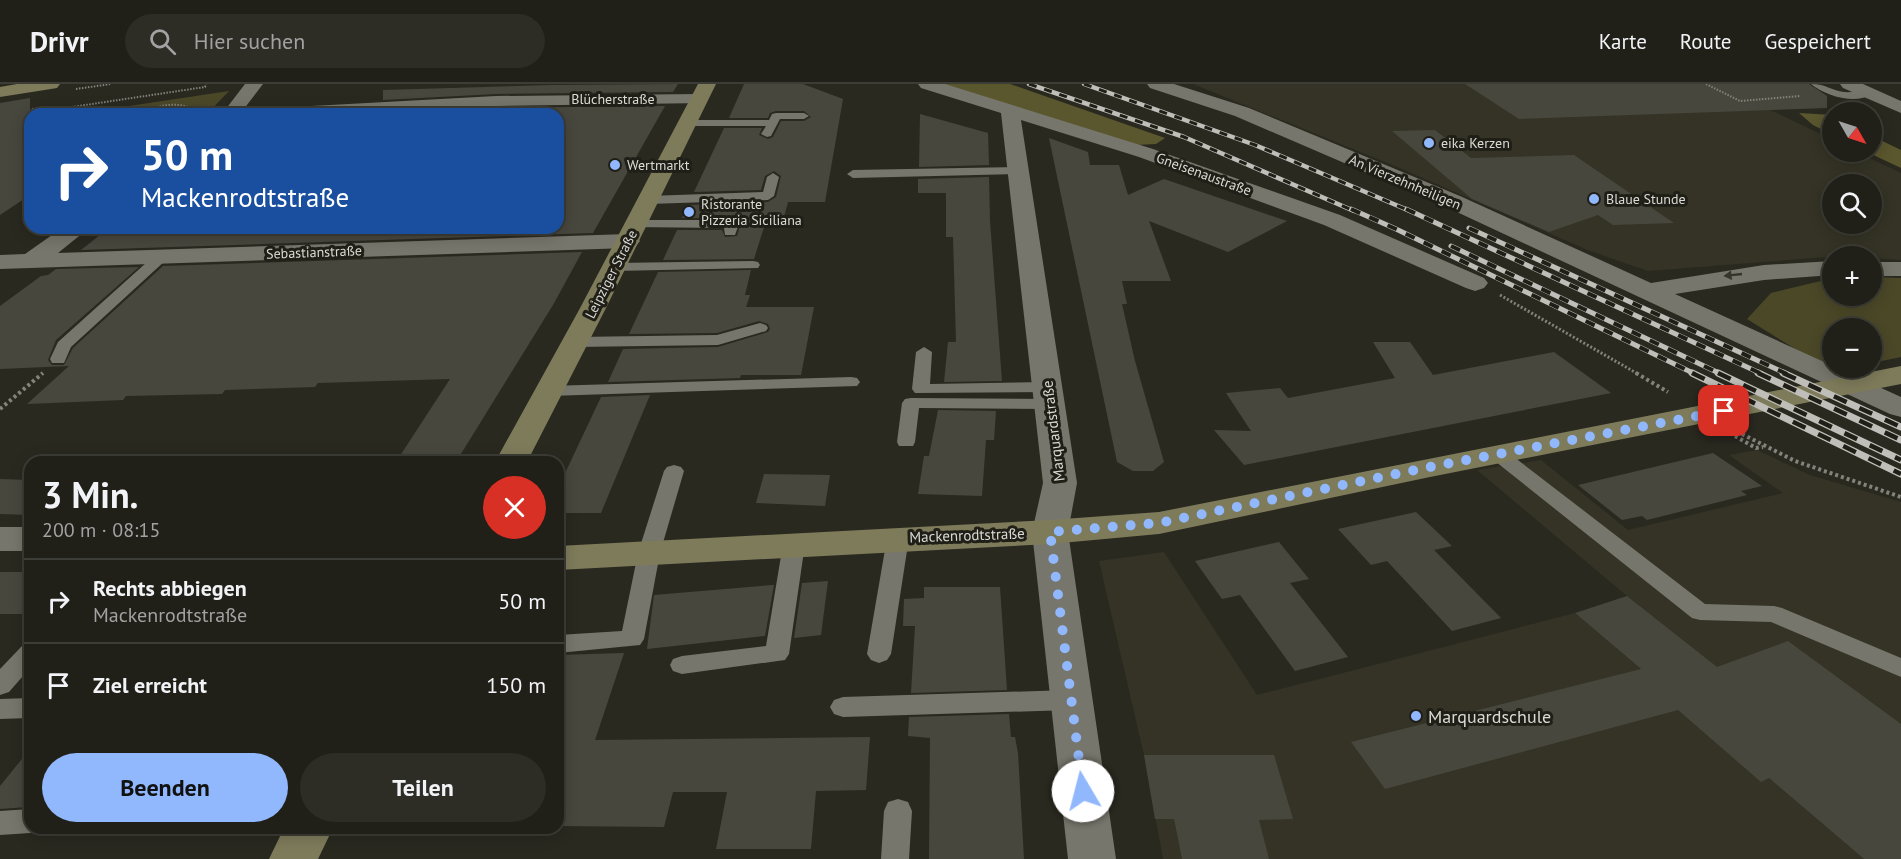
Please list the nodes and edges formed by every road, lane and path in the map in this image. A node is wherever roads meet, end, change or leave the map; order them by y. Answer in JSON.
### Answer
{"nodes":[{"id":1,"x":111,"y":84,"type":"edge"},
{"id":2,"x":206,"y":84,"type":"edge"},
{"id":3,"x":254,"y":84,"type":"edge"},
{"id":4,"x":927,"y":84,"type":"edge"},
{"id":5,"x":1156,"y":84,"type":"edge"},
{"id":6,"x":1706,"y":84,"type":"edge"},
{"id":7,"x":1816,"y":84,"type":"edge"},
{"id":8,"x":18,"y":86,"type":"edge"},
{"id":9,"x":59,"y":87,"type":"edge"},
{"id":10,"x":1844,"y":89,"type":"edge"},
{"id":11,"x":703,"y":91,"type":"edge"},
{"id":12,"x":0,"y":92,"type":"edge"},
{"id":13,"x":71,"y":108,"type":"edge"},
{"id":14,"x":156,"y":108,"type":"edge"},
{"id":15,"x":187,"y":108,"type":"edge"},
{"id":16,"x":236,"y":108,"type":"edge"},
{"id":17,"x":377,"y":108,"type":"edge"},
{"id":18,"x":1901,"y":108,"type":"edge"},
{"id":19,"x":1010,"y":110,"type":"junction"},
{"id":20,"x":804,"y":116,"type":"dead end"},
{"id":21,"x":687,"y":123,"type":"junction"},
{"id":22,"x":1018,"y":171,"type":"junction"},
{"id":23,"x":853,"y":174,"type":"dead end"},
{"id":24,"x":773,"y":177,"type":"dead end"},
{"id":25,"x":648,"y":200,"type":"junction"},
{"id":26,"x":730,"y":232,"type":"dead end"},
{"id":27,"x":632,"y":233,"type":"junction"},
{"id":28,"x":69,"y":234,"type":"edge"},
{"id":29,"x":161,"y":257,"type":"junction"},
{"id":30,"x":31,"y":261,"type":"junction"},
{"id":31,"x":0,"y":262,"type":"edge"},
{"id":32,"x":753,"y":265,"type":"dead end"},
{"id":33,"x":614,"y":267,"type":"junction"},
{"id":34,"x":1822,"y":268,"type":"edge"},
{"id":35,"x":1882,"y":269,"type":"edge"},
{"id":36,"x":1901,"y":269,"type":"edge"},
{"id":37,"x":1822,"y":275,"type":"edge"},
{"id":38,"x":1476,"y":283,"type":"joint"},
{"id":39,"x":0,"y":284,"type":"edge"},
{"id":40,"x":1650,"y":291,"type":"junction"},
{"id":41,"x":1692,"y":311,"type":"junction"},
{"id":42,"x":760,"y":328,"type":"dead end"},
{"id":43,"x":575,"y":342,"type":"junction"},
{"id":44,"x":924,"y":352,"type":"dead end"},
{"id":45,"x":58,"y":359,"type":"joint"},
{"id":46,"x":1901,"y":375,"type":"edge"},
{"id":47,"x":851,"y":382,"type":"dead end"},
{"id":48,"x":549,"y":391,"type":"junction"},
{"id":49,"x":1049,"y":396,"type":"junction"},
{"id":50,"x":1689,"y":406,"type":"junction"},
{"id":51,"x":1901,"y":408,"type":"edge"},
{"id":52,"x":0,"y":409,"type":"edge"},
{"id":53,"x":1740,"y":433,"type":"dead end"},
{"id":54,"x":1732,"y":434,"type":"dead end"},
{"id":55,"x":906,"y":442,"type":"dead end"},
{"id":56,"x":1764,"y":447,"type":"junction"},
{"id":57,"x":1498,"y":454,"type":"junction"},
{"id":58,"x":514,"y":456,"type":"edge"},
{"id":59,"x":674,"y":471,"type":"dead end"},
{"id":60,"x":1901,"y":497,"type":"edge"},
{"id":61,"x":1054,"y":513,"type":"junction"},
{"id":62,"x":0,"y":538,"type":"edge"},
{"id":63,"x":897,"y":538,"type":"junction"},
{"id":64,"x":24,"y":539,"type":"edge"},
{"id":65,"x":794,"y":544,"type":"junction"},
{"id":66,"x":649,"y":553,"type":"junction"},
{"id":67,"x":564,"y":558,"type":"edge"},
{"id":68,"x":564,"y":644,"type":"edge"},
{"id":69,"x":879,"y":654,"type":"dead end"},
{"id":70,"x":24,"y":659,"type":"edge"},
{"id":71,"x":682,"y":665,"type":"dead end"},
{"id":72,"x":1901,"y":668,"type":"edge"},
{"id":73,"x":0,"y":685,"type":"edge"},
{"id":74,"x":1070,"y":700,"type":"junction"},
{"id":75,"x":843,"y":707,"type":"dead end"},
{"id":76,"x":24,"y":708,"type":"edge"},
{"id":77,"x":0,"y":709,"type":"edge"},
{"id":78,"x":898,"y":811,"type":"dead end"},
{"id":79,"x":24,"y":821,"type":"edge"},
{"id":80,"x":0,"y":822,"type":"edge"},
{"id":81,"x":306,"y":834,"type":"edge"},
{"id":82,"x":293,"y":859,"type":"edge"},
{"id":83,"x":895,"y":859,"type":"edge"},
{"id":84,"x":1092,"y":859,"type":"edge"}],
"edges":[{"from":1,"to":9,"type":"path"},
{"from":2,"to":13,"type":"path"},
{"from":3,"to":16,"type":"street"},
{"from":4,"to":19,"type":"street","name":"Gneisenaustraße"},
{"from":5,"to":40,"type":"street","name":"An Vierzehnheiligen"},
{"from":6,"to":10,"type":"path"},
{"from":7,"to":10,"type":"lane"},
{"from":8,"to":9,"type":"street"},
{"from":8,"to":12,"type":"street"},
{"from":10,"to":18,"type":"street"},
{"from":11,"to":17,"type":"street","name":"Blücherstraße"},
{"from":11,"to":21,"type":"street","name":"Leipziger Straße"},
{"from":14,"to":15,"type":"path"},
{"from":19,"to":22,"type":"street","name":"Marquardstraße"},
{"from":19,"to":38,"type":"street","name":"Gneisenaustraße"},
{"from":20,"to":21,"type":"lane"},
{"from":21,"to":25,"type":"street","name":"Leipziger Straße"},
{"from":22,"to":23,"type":"lane"},
{"from":22,"to":49,"type":"street","name":"Marquardstraße"},
{"from":24,"to":25,"type":"lane"},
{"from":25,"to":27,"type":"street","name":"Leipziger Straße"},
{"from":26,"to":27,"type":"lane"},
{"from":27,"to":29,"type":"street","name":"Sebastianstraße"},
{"from":27,"to":33,"type":"street","name":"Leipziger Straße"},
{"from":28,"to":30,"type":"street"},
{"from":29,"to":30,"type":"street","name":"Sebastianstraße"},
{"from":29,"to":45,"type":"lane"},
{"from":30,"to":31,"type":"street","name":"Sebastianstraße"},
{"from":30,"to":39,"type":"street"},
{"from":32,"to":33,"type":"lane"},
{"from":33,"to":43,"type":"street","name":"Leipziger Straße"},
{"from":34,"to":40,"type":"street","one_way":true},
{"from":35,"to":36,"type":"street"},
{"from":37,"to":41,"type":"street"},
{"from":38,"to":50,"type":"path"},
{"from":40,"to":41,"type":"street","name":"An Vierzehnheiligen"},
{"from":41,"to":51,"type":"street","name":"An Vierzehnheiligen"},
{"from":42,"to":43,"type":"lane"},
{"from":43,"to":48,"type":"street","name":"Leipziger Straße"},
{"from":44,"to":49,"type":"lane"},
{"from":45,"to":52,"type":"path"},
{"from":46,"to":50,"type":"street","name":"Mackenrodtstraße"},
{"from":47,"to":48,"type":"lane"},
{"from":48,"to":58,"type":"street","name":"Leipziger Straße"},
{"from":49,"to":55,"type":"lane"},
{"from":49,"to":61,"type":"street","name":"Marquardstraße"},
{"from":50,"to":57,"type":"street","name":"Mackenrodtstraße"},
{"from":53,"to":56,"type":"path"},
{"from":54,"to":56,"type":"path"},
{"from":56,"to":60,"type":"path"},
{"from":57,"to":61,"type":"street","name":"Mackenrodtstraße"},
{"from":57,"to":72,"type":"lane"},
{"from":59,"to":66,"type":"lane"},
{"from":61,"to":63,"type":"street","name":"Mackenrodtstraße"},
{"from":61,"to":74,"type":"street","name":"Marquardstraße"},
{"from":62,"to":64,"type":"street"},
{"from":63,"to":65,"type":"street","name":"Mackenrodtstraße"},
{"from":63,"to":69,"type":"lane"},
{"from":65,"to":66,"type":"street","name":"Mackenrodtstraße"},
{"from":65,"to":71,"type":"lane"},
{"from":66,"to":67,"type":"street","name":"Mackenrodtstraße"},
{"from":66,"to":68,"type":"lane"},
{"from":70,"to":73,"type":"lane"},
{"from":74,"to":75,"type":"lane"},
{"from":74,"to":84,"type":"street","name":"Marquardstraße"},
{"from":76,"to":77,"type":"lane"},
{"from":78,"to":83,"type":"lane"},
{"from":79,"to":80,"type":"lane"},
{"from":81,"to":82,"type":"street"}]}
